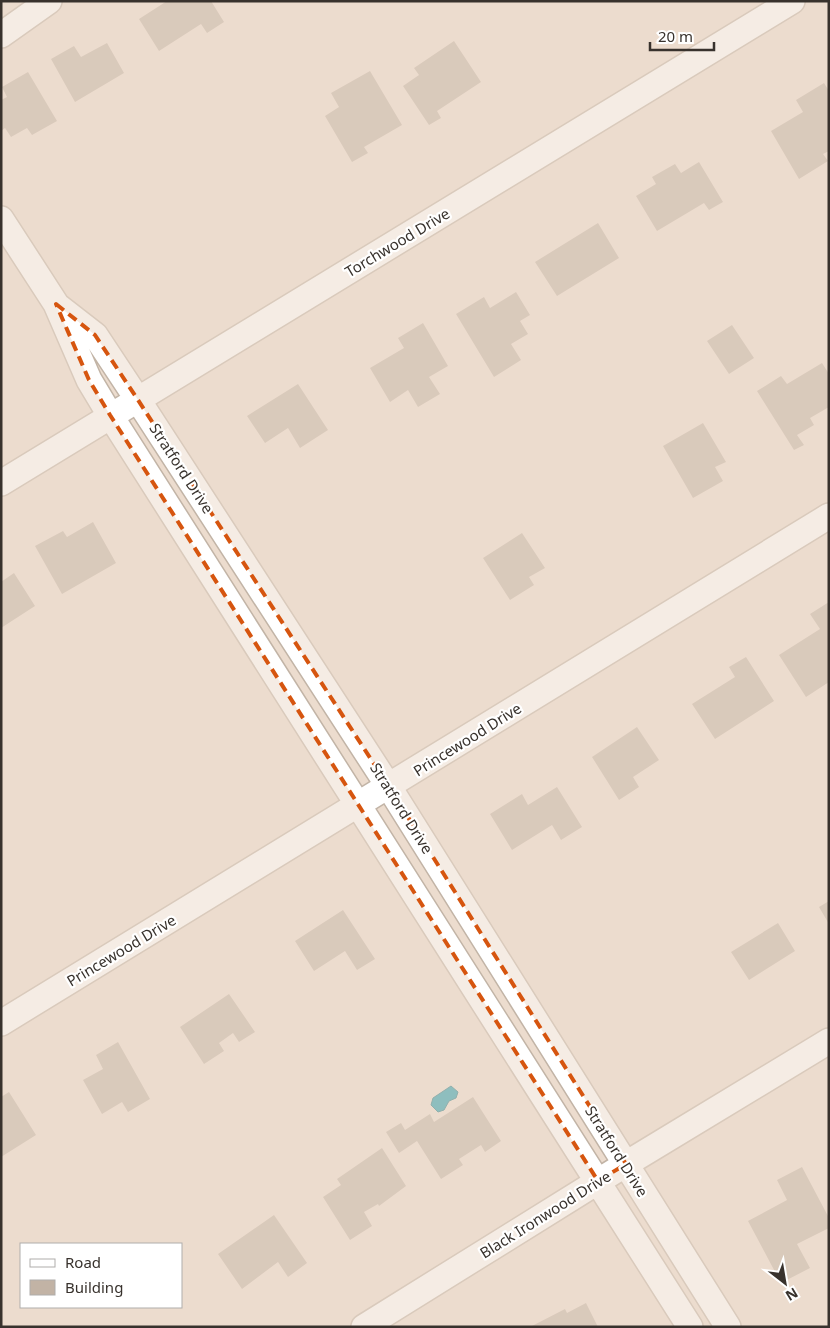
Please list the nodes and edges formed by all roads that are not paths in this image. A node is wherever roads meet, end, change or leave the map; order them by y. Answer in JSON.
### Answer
{"nodes":[{"id":1,"x":48,"y":1,"type":"edge"},
{"id":2,"x":792,"y":1,"type":"edge"},
{"id":3,"x":1,"y":35,"type":"edge"},
{"id":4,"x":1,"y":219,"type":"edge"},
{"id":5,"x":56,"y":304,"type":"junction"},
{"id":6,"x":138,"y":400,"type":"junction"},
{"id":7,"x":110,"y":415,"type":"junction"},
{"id":8,"x":1,"y":483,"type":"edge"},
{"id":9,"x":829,"y":516,"type":"edge"},
{"id":10,"x":389,"y":787,"type":"junction"},
{"id":11,"x":358,"y":805,"type":"junction"},
{"id":12,"x":1,"y":1023,"type":"edge"},
{"id":13,"x":829,"y":1041,"type":"edge"},
{"id":14,"x":626,"y":1164,"type":"junction"},
{"id":15,"x":598,"y":1181,"type":"junction"},
{"id":16,"x":364,"y":1327,"type":"edge"},
{"id":17,"x":690,"y":1327,"type":"edge"},
{"id":18,"x":728,"y":1327,"type":"edge"}],
"edges":[{"from":1,"to":3,"type":"street"},
{"from":2,"to":6,"type":"street","name":"Torchwood Drive"},
{"from":4,"to":5,"type":"street","name":"Stratford Drive"},
{"from":5,"to":6,"type":"street","name":"Stratford Drive"},
{"from":5,"to":7,"type":"street","name":"Stratford Drive"},
{"from":6,"to":7,"type":"street","name":"Torchwood Drive"},
{"from":6,"to":10,"type":"street","name":"Stratford Drive"},
{"from":7,"to":8,"type":"street","name":"Torchwood Drive"},
{"from":7,"to":11,"type":"street","name":"Stratford Drive"},
{"from":9,"to":10,"type":"street","name":"Princewood Drive"},
{"from":10,"to":11,"type":"street","name":"Princewood Drive"},
{"from":10,"to":14,"type":"street","name":"Stratford Drive"},
{"from":11,"to":12,"type":"street","name":"Princewood Drive"},
{"from":11,"to":15,"type":"street","name":"Stratford Drive"},
{"from":13,"to":14,"type":"street","name":"Black Ironwood Drive"},
{"from":14,"to":15,"type":"street","name":"Black Ironwood Drive"},
{"from":14,"to":18,"type":"street","name":"Stratford Drive"},
{"from":15,"to":16,"type":"street","name":"Black Ironwood Drive"},
{"from":15,"to":17,"type":"street","name":"Stratford Drive"}]}
